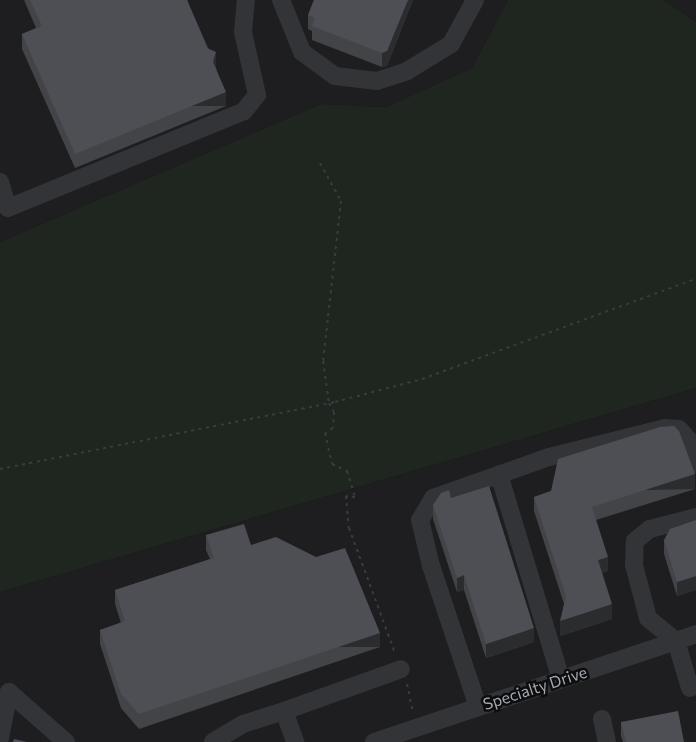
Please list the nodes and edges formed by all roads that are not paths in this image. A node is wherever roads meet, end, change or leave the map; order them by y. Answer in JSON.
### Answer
{"nodes":[{"id":1,"x":246,"y":0,"type":"edge"},
{"id":2,"x":281,"y":0,"type":"edge"},
{"id":3,"x":475,"y":0,"type":"edge"},
{"id":4,"x":0,"y":182,"type":"edge"},
{"id":5,"x":696,"y":464,"type":"edge"},
{"id":6,"x":499,"y":474,"type":"junction"},
{"id":7,"x":696,"y":517,"type":"edge"},
{"id":8,"x":696,"y":634,"type":"edge"},
{"id":9,"x":675,"y":641,"type":"junction"},
{"id":10,"x":401,"y":669,"type":"road end"},
{"id":11,"x":561,"y":680,"type":"junction"},
{"id":12,"x":690,"y":688,"type":"dead end"},
{"id":13,"x":478,"y":707,"type":"junction"},
{"id":14,"x":284,"y":711,"type":"junction"},
{"id":15,"x":602,"y":719,"type":"dead end"},
{"id":16,"x":0,"y":738,"type":"edge"},
{"id":17,"x":383,"y":741,"type":"edge"},
{"id":18,"x":66,"y":742,"type":"edge"},
{"id":19,"x":213,"y":742,"type":"edge"},
{"id":20,"x":295,"y":742,"type":"edge"},
{"id":21,"x":607,"y":742,"type":"edge"}],
"edges":[{"from":1,"to":4,"type":"street"},
{"from":2,"to":3,"type":"street"},
{"from":5,"to":6,"type":"street"},
{"from":6,"to":11,"type":"street"},
{"from":6,"to":13,"type":"street"},
{"from":7,"to":9,"type":"street"},
{"from":8,"to":9,"type":"street","name":"Specialty Drive"},
{"from":9,"to":11,"type":"street","name":"Specialty Drive"},
{"from":9,"to":12,"type":"street"},
{"from":10,"to":14,"type":"street"},
{"from":11,"to":13,"type":"street","name":"Specialty Drive"},
{"from":13,"to":17,"type":"street","name":"Specialty Drive"},
{"from":14,"to":19,"type":"street"},
{"from":14,"to":20,"type":"street"},
{"from":15,"to":21,"type":"street"},
{"from":16,"to":18,"type":"street"}]}
